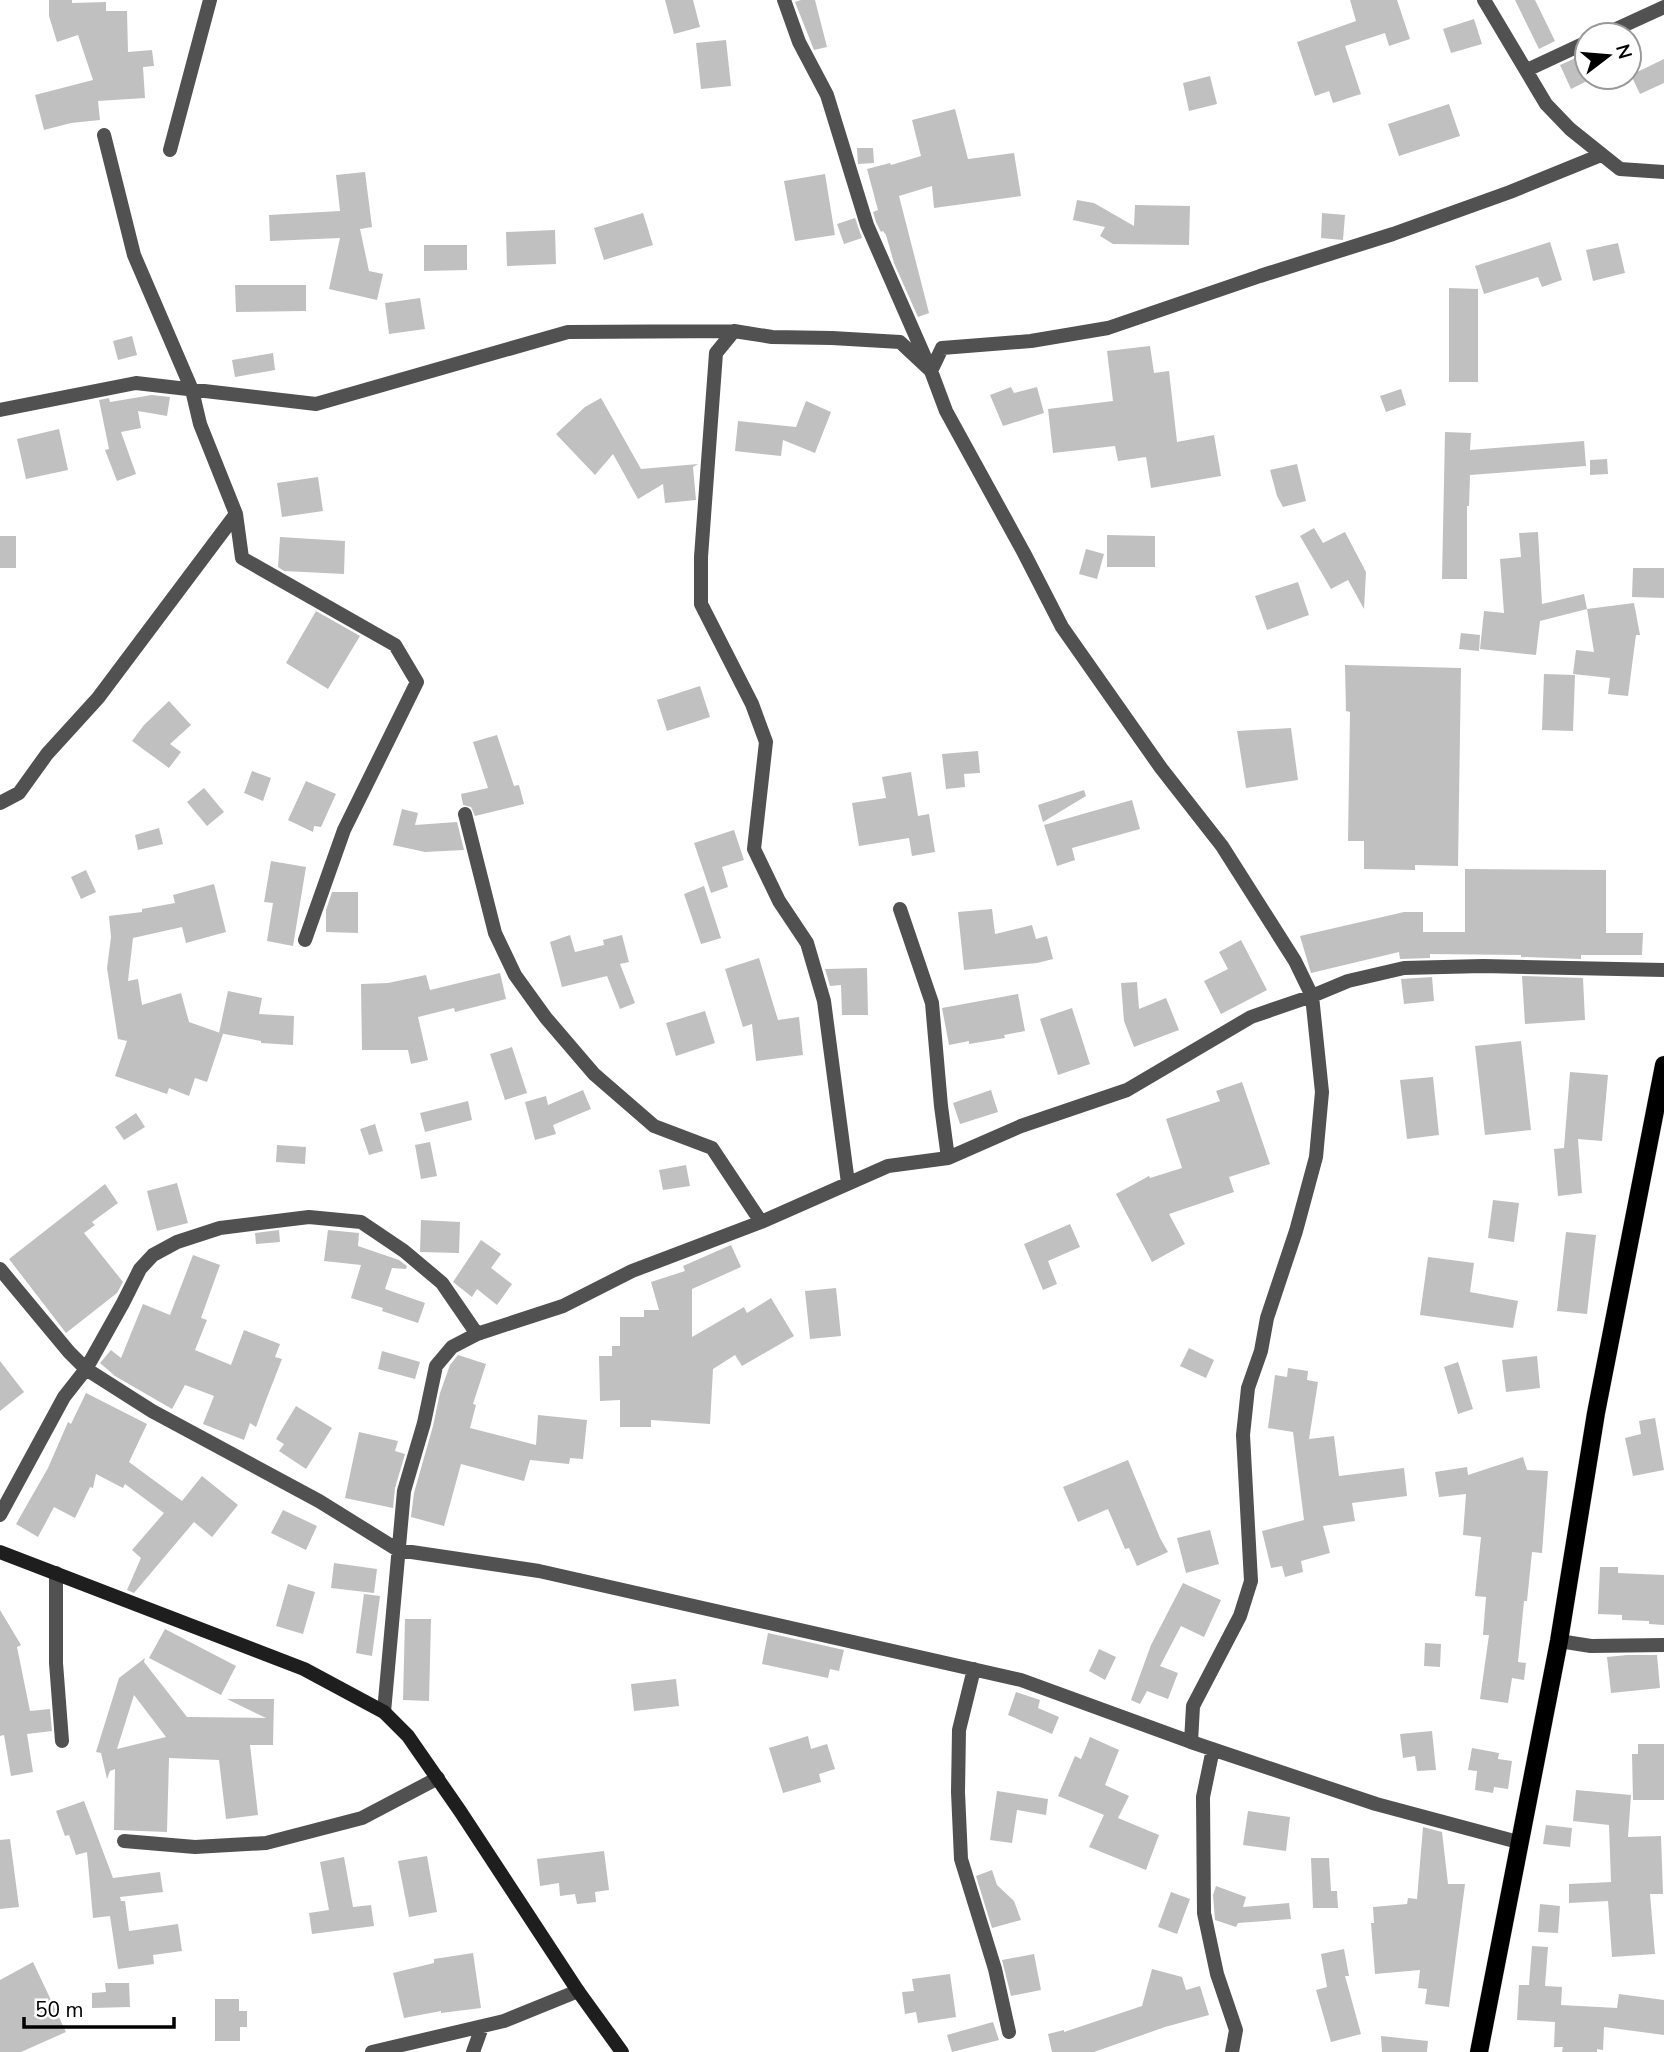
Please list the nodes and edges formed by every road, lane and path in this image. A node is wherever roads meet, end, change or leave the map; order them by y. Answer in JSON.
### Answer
{"nodes":[{"id":1,"x":209,"y":0,"type":"edge"},
{"id":2,"x":784,"y":0,"type":"edge"},
{"id":3,"x":1484,"y":0,"type":"edge"},
{"id":4,"x":1664,"y":7,"type":"edge"},
{"id":5,"x":1634,"y":21,"type":"edge"},
{"id":6,"x":1573,"y":49,"type":"edge"},
{"id":7,"x":1527,"y":70,"type":"junction"},
{"id":8,"x":104,"y":135,"type":"dead end"},
{"id":9,"x":170,"y":150,"type":"dead end"},
{"id":10,"x":1601,"y":155,"type":"junction"},
{"id":11,"x":1664,"y":172,"type":"edge"},
{"id":12,"x":734,"y":331,"type":"junction"},
{"id":13,"x":931,"y":371,"type":"junction"},
{"id":14,"x":192,"y":390,"type":"junction"},
{"id":15,"x":0,"y":410,"type":"edge"},
{"id":16,"x":236,"y":514,"type":"junction"},
{"id":17,"x":0,"y":803,"type":"edge"},
{"id":18,"x":465,"y":814,"type":"dead end"},
{"id":19,"x":900,"y":909,"type":"dead end"},
{"id":20,"x":305,"y":940,"type":"dead end"},
{"id":21,"x":1664,"y":970,"type":"edge"},
{"id":22,"x":1312,"y":996,"type":"junction"},
{"id":23,"x":1664,"y":1065,"type":"edge"},
{"id":24,"x":948,"y":1158,"type":"junction"},
{"id":25,"x":848,"y":1183,"type":"junction"},
{"id":26,"x":761,"y":1222,"type":"junction"},
{"id":27,"x":0,"y":1269,"type":"edge"},
{"id":28,"x":477,"y":1334,"type":"junction"},
{"id":29,"x":86,"y":1369,"type":"junction"},
{"id":30,"x":0,"y":1515,"type":"edge"},
{"id":31,"x":398,"y":1550,"type":"junction"},
{"id":32,"x":0,"y":1552,"type":"edge"},
{"id":33,"x":56,"y":1573,"type":"junction"},
{"id":34,"x":1559,"y":1641,"type":"junction"},
{"id":35,"x":1664,"y":1645,"type":"edge"},
{"id":36,"x":974,"y":1669,"type":"junction"},
{"id":37,"x":384,"y":1712,"type":"junction"},
{"id":38,"x":62,"y":1741,"type":"dead end"},
{"id":39,"x":1191,"y":1742,"type":"junction"},
{"id":40,"x":1213,"y":1749,"type":"junction"},
{"id":41,"x":438,"y":1778,"type":"junction"},
{"id":42,"x":124,"y":1841,"type":"dead end"},
{"id":43,"x":1518,"y":1842,"type":"junction"},
{"id":44,"x":578,"y":1991,"type":"junction"},
{"id":45,"x":482,"y":2026,"type":"junction"},
{"id":46,"x":1009,"y":2032,"type":"dead end"},
{"id":47,"x":372,"y":2052,"type":"edge"},
{"id":48,"x":473,"y":2052,"type":"edge"},
{"id":49,"x":622,"y":2052,"type":"edge"},
{"id":50,"x":1232,"y":2052,"type":"edge"},
{"id":51,"x":1479,"y":2052,"type":"edge"}],
"edges":[{"from":1,"to":9,"type":"street"},
{"from":2,"to":13,"type":"street"},
{"from":3,"to":7,"type":"street"},
{"from":4,"to":5,"type":"street"},
{"from":6,"to":7,"type":"street"},
{"from":7,"to":10,"type":"street"},
{"from":8,"to":14,"type":"street"},
{"from":10,"to":11,"type":"street"},
{"from":10,"to":13,"type":"street"},
{"from":12,"to":13,"type":"street"},
{"from":12,"to":14,"type":"street"},
{"from":12,"to":25,"type":"street"},
{"from":13,"to":22,"type":"street"},
{"from":14,"to":15,"type":"street"},
{"from":14,"to":16,"type":"street"},
{"from":16,"to":17,"type":"street"},
{"from":16,"to":20,"type":"street"},
{"from":18,"to":26,"type":"street"},
{"from":19,"to":24,"type":"street"},
{"from":21,"to":22,"type":"street"},
{"from":22,"to":24,"type":"street"},
{"from":22,"to":39,"type":"street"},
{"from":23,"to":34,"type":"main road"},
{"from":24,"to":25,"type":"street"},
{"from":25,"to":26,"type":"street"},
{"from":26,"to":28,"type":"street"},
{"from":27,"to":29,"type":"street"},
{"from":28,"to":29,"type":"street"},
{"from":28,"to":31,"type":"street"},
{"from":29,"to":30,"type":"street"},
{"from":29,"to":31,"type":"street"},
{"from":31,"to":36,"type":"street"},
{"from":31,"to":37,"type":"street"},
{"from":32,"to":33,"type":"street"},
{"from":33,"to":37,"type":"street"},
{"from":33,"to":38,"type":"street"},
{"from":34,"to":35,"type":"street"},
{"from":34,"to":43,"type":"main road"},
{"from":36,"to":39,"type":"street"},
{"from":36,"to":46,"type":"street"},
{"from":37,"to":41,"type":"street"},
{"from":39,"to":40,"type":"street"},
{"from":40,"to":43,"type":"street"},
{"from":40,"to":50,"type":"street"},
{"from":41,"to":42,"type":"street"},
{"from":41,"to":44,"type":"street"},
{"from":43,"to":51,"type":"main road"},
{"from":44,"to":45,"type":"street"},
{"from":44,"to":49,"type":"street"},
{"from":45,"to":47,"type":"street"},
{"from":45,"to":48,"type":"street"}]}
